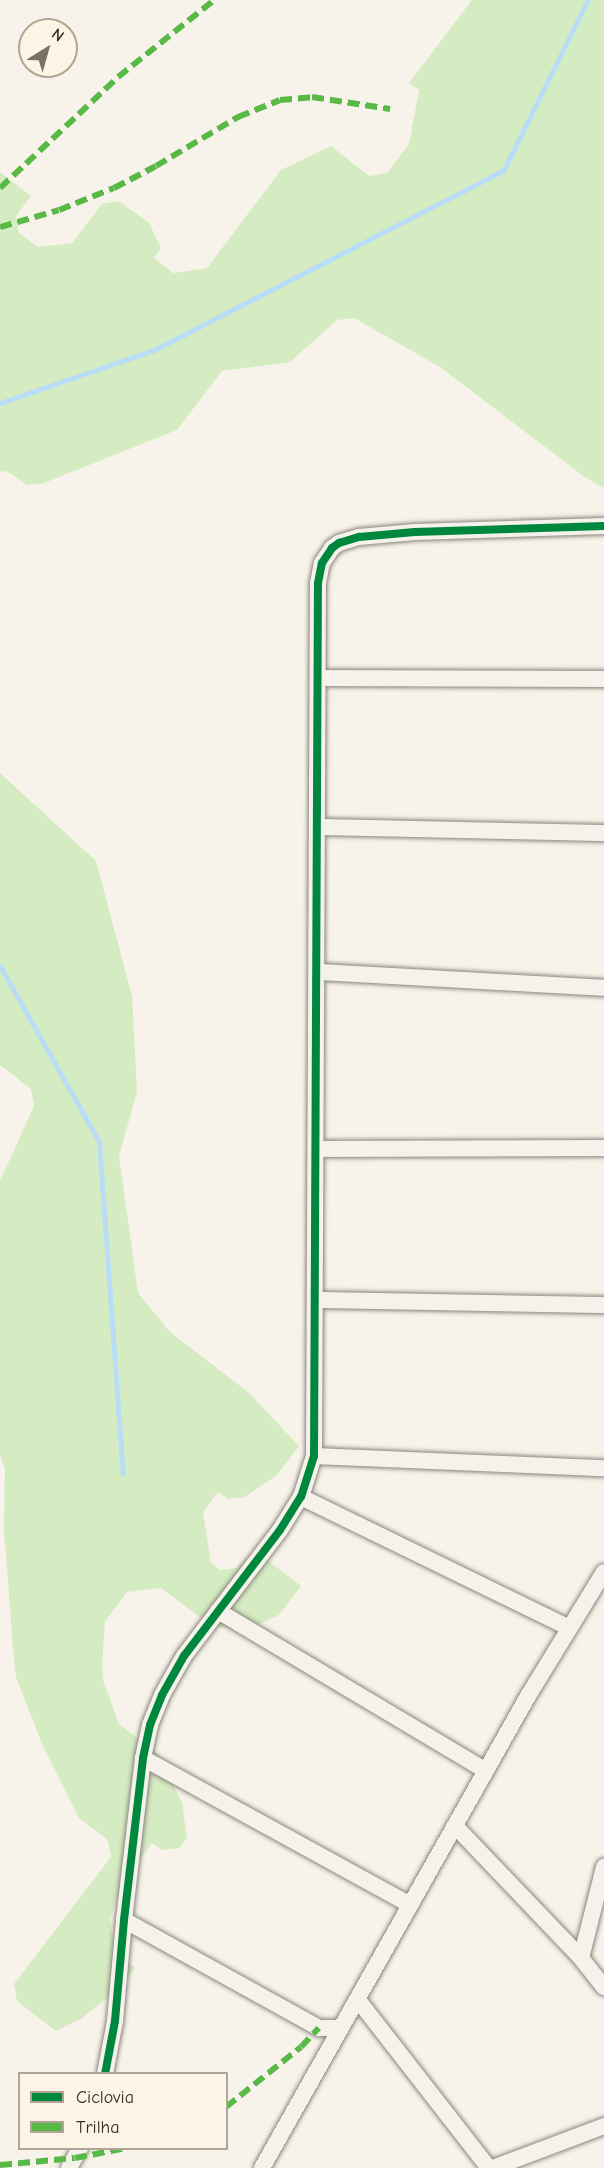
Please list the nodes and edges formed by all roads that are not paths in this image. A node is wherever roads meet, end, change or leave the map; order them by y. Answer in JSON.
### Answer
{"nodes":[{"id":1,"x":604,"y":526,"type":"edge"},
{"id":2,"x":318,"y":678,"type":"junction"},
{"id":3,"x":604,"y":679,"type":"edge"},
{"id":4,"x":318,"y":827,"type":"junction"},
{"id":5,"x":604,"y":833,"type":"edge"},
{"id":6,"x":318,"y":972,"type":"junction"},
{"id":7,"x":604,"y":988,"type":"edge"},
{"id":8,"x":604,"y":1148,"type":"edge"},
{"id":9,"x":318,"y":1149,"type":"junction"},
{"id":10,"x":315,"y":1300,"type":"junction"},
{"id":11,"x":604,"y":1305,"type":"edge"},
{"id":12,"x":314,"y":1456,"type":"junction"},
{"id":13,"x":604,"y":1468,"type":"edge"},
{"id":14,"x":302,"y":1497,"type":"junction"},
{"id":15,"x":604,"y":1572,"type":"edge"},
{"id":16,"x":592,"y":1590,"type":"junction"},
{"id":17,"x":604,"y":1603,"type":"edge"},
{"id":18,"x":218,"y":1611,"type":"junction"},
{"id":19,"x":568,"y":1628,"type":"junction"},
{"id":20,"x":143,"y":1758,"type":"junction"},
{"id":21,"x":486,"y":1771,"type":"junction"},
{"id":22,"x":456,"y":1827,"type":"junction"},
{"id":23,"x":604,"y":1867,"type":"edge"},
{"id":24,"x":410,"y":1905,"type":"junction"},
{"id":25,"x":124,"y":1920,"type":"junction"},
{"id":26,"x":581,"y":1958,"type":"junction"},
{"id":27,"x":604,"y":1987,"type":"edge"},
{"id":28,"x":357,"y":2000,"type":"junction"},
{"id":29,"x":340,"y":2028,"type":"junction"},
{"id":30,"x":105,"y":2072,"type":"edge"},
{"id":31,"x":604,"y":2126,"type":"edge"},
{"id":32,"x":79,"y":2150,"type":"edge"},
{"id":33,"x":69,"y":2168,"type":"edge"},
{"id":34,"x":262,"y":2168,"type":"edge"},
{"id":35,"x":491,"y":2168,"type":"edge"}],
"edges":[{"from":1,"to":2,"type":"street"},
{"from":2,"to":3,"type":"street"},
{"from":2,"to":4,"type":"street"},
{"from":4,"to":5,"type":"street"},
{"from":4,"to":6,"type":"street"},
{"from":6,"to":7,"type":"street"},
{"from":6,"to":9,"type":"street"},
{"from":8,"to":9,"type":"street"},
{"from":9,"to":10,"type":"street"},
{"from":10,"to":11,"type":"street"},
{"from":10,"to":12,"type":"street"},
{"from":12,"to":13,"type":"street"},
{"from":12,"to":14,"type":"street"},
{"from":14,"to":18,"type":"street"},
{"from":14,"to":19,"type":"street"},
{"from":15,"to":16,"type":"street"},
{"from":16,"to":17,"type":"street"},
{"from":16,"to":19,"type":"street"},
{"from":18,"to":20,"type":"street"},
{"from":18,"to":21,"type":"street"},
{"from":19,"to":21,"type":"street"},
{"from":20,"to":24,"type":"street"},
{"from":20,"to":25,"type":"street"},
{"from":21,"to":22,"type":"street"},
{"from":22,"to":24,"type":"street"},
{"from":22,"to":26,"type":"street"},
{"from":23,"to":26,"type":"street"},
{"from":24,"to":28,"type":"street"},
{"from":25,"to":29,"type":"street"},
{"from":25,"to":30,"type":"street"},
{"from":26,"to":27,"type":"street"},
{"from":28,"to":29,"type":"street"},
{"from":28,"to":35,"type":"street"},
{"from":29,"to":34,"type":"street"},
{"from":31,"to":35,"type":"street"},
{"from":32,"to":33,"type":"street"}]}
